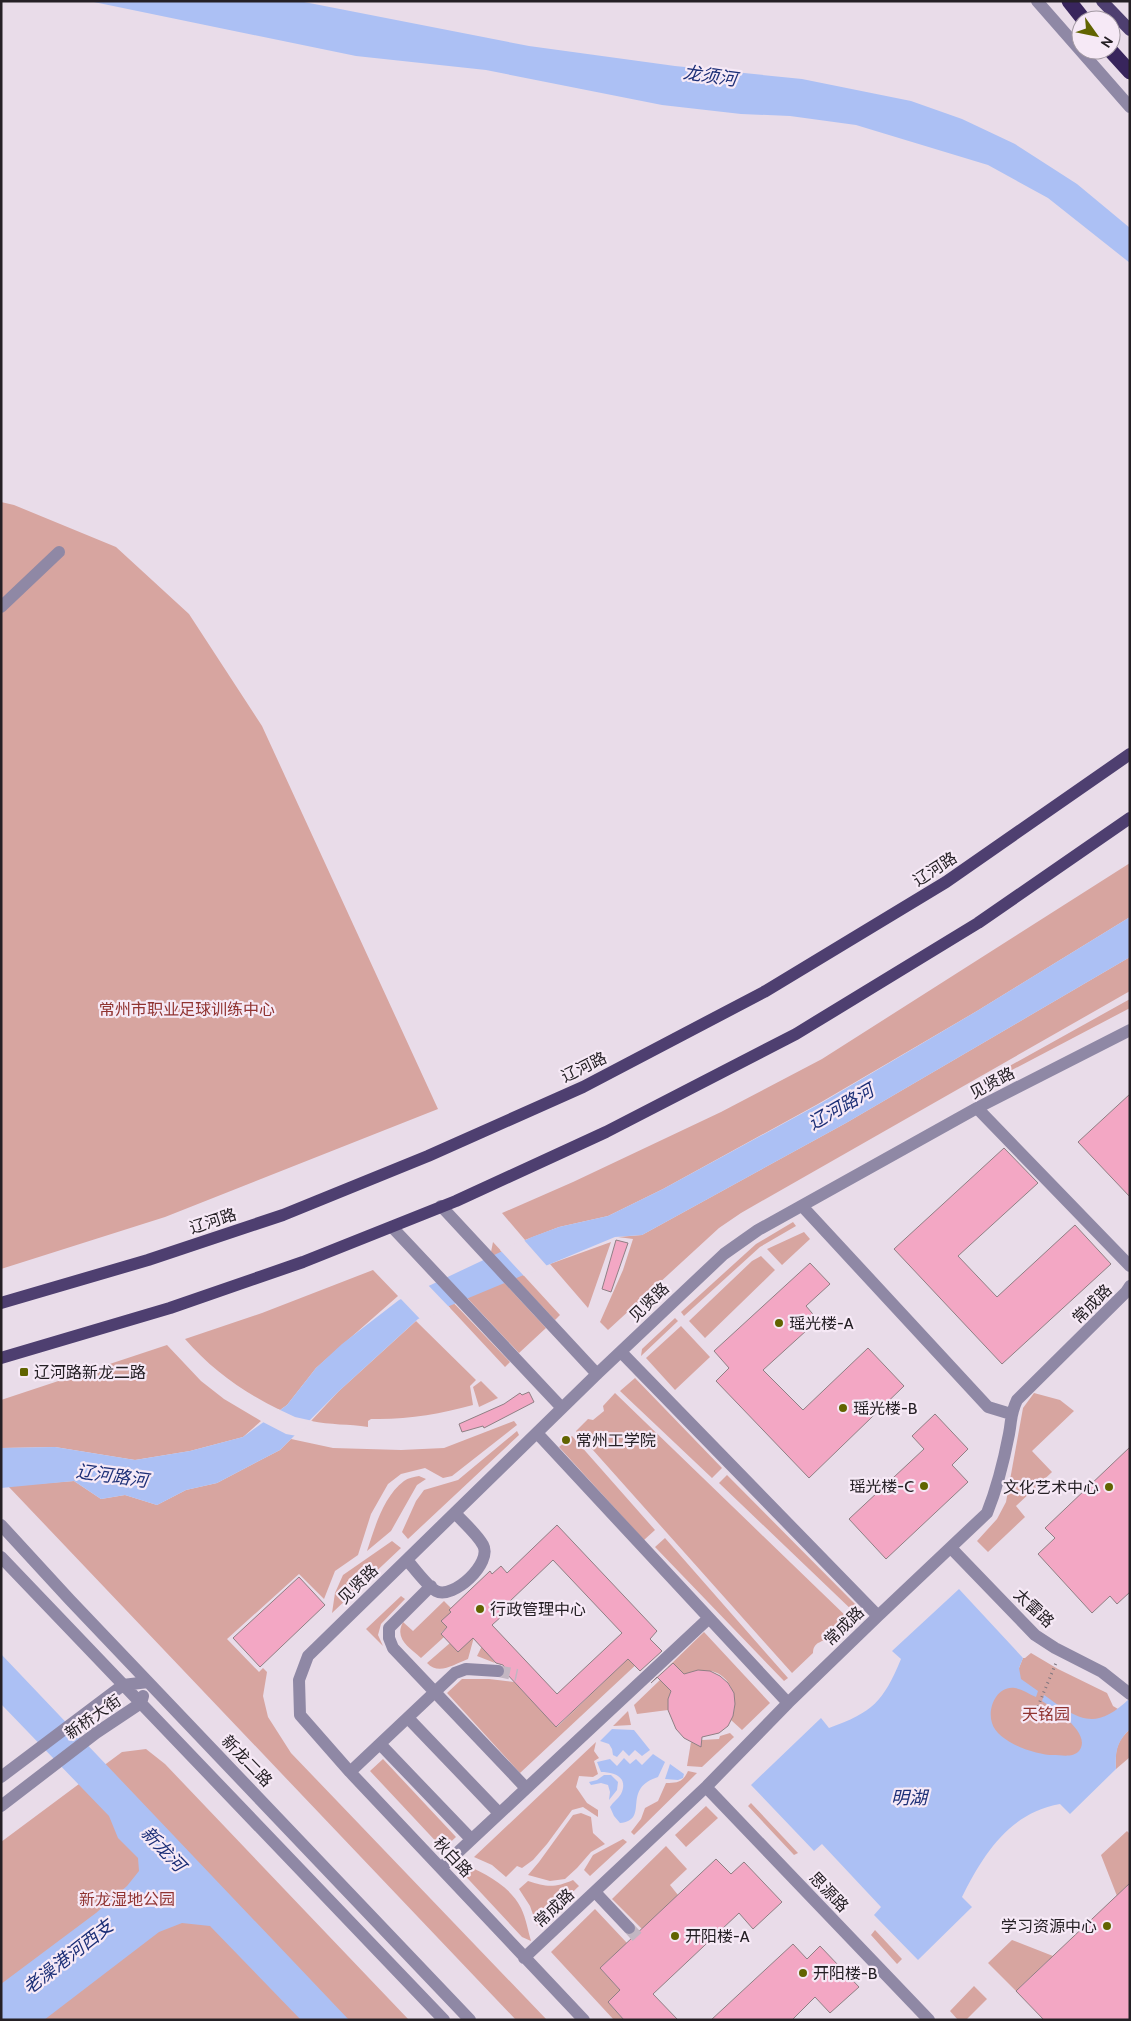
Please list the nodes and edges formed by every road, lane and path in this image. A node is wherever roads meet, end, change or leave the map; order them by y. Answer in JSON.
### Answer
{"nodes":[{"id":1,"x":1037,"y":1,"type":"edge"},
{"id":2,"x":1102,"y":1,"type":"edge"},
{"id":3,"x":1130,"y":30,"type":"edge"},
{"id":4,"x":1119,"y":60,"type":"edge"},
{"id":5,"x":1130,"y":72,"type":"edge"},
{"id":6,"x":1130,"y":107,"type":"edge"},
{"id":7,"x":60,"y":552,"type":"dead end"},
{"id":8,"x":1,"y":607,"type":"edge"},
{"id":9,"x":1130,"y":754,"type":"edge"},
{"id":10,"x":1130,"y":818,"type":"edge"},
{"id":11,"x":1130,"y":1030,"type":"edge"},
{"id":12,"x":978,"y":1108,"type":"junction"},
{"id":13,"x":441,"y":1206,"type":"junction"},
{"id":14,"x":802,"y":1206,"type":"junction"},
{"id":15,"x":392,"y":1227,"type":"junction"},
{"id":16,"x":1130,"y":1266,"type":"edge"},
{"id":17,"x":1130,"y":1286,"type":"edge"},
{"id":18,"x":1,"y":1303,"type":"edge"},
{"id":19,"x":621,"y":1352,"type":"junction"},
{"id":20,"x":1,"y":1358,"type":"edge"},
{"id":21,"x":597,"y":1374,"type":"junction"},
{"id":22,"x":562,"y":1408,"type":"junction"},
{"id":23,"x":1011,"y":1414,"type":"junction"},
{"id":24,"x":537,"y":1433,"type":"junction"},
{"id":25,"x":455,"y":1513,"type":"junction"},
{"id":26,"x":1,"y":1525,"type":"edge"},
{"id":27,"x":951,"y":1548,"type":"junction"},
{"id":28,"x":1,"y":1557,"type":"edge"},
{"id":29,"x":407,"y":1560,"type":"junction"},
{"id":30,"x":431,"y":1586,"type":"junction"},
{"id":31,"x":878,"y":1616,"type":"junction"},
{"id":32,"x":709,"y":1618,"type":"junction"},
{"id":33,"x":1061,"y":1651,"type":"junction"},
{"id":34,"x":498,"y":1671,"type":"tunnel mouth"},
{"id":35,"x":148,"y":1682,"type":"junction"},
{"id":36,"x":123,"y":1685,"type":"junction"},
{"id":37,"x":1126,"y":1690,"type":"edge"},
{"id":38,"x":435,"y":1692,"type":"junction"},
{"id":39,"x":141,"y":1703,"type":"junction"},
{"id":40,"x":788,"y":1703,"type":"junction"},
{"id":41,"x":1036,"y":1711,"type":"dead end"},
{"id":42,"x":300,"y":1715,"type":"joint"},
{"id":43,"x":408,"y":1718,"type":"junction"},
{"id":44,"x":380,"y":1744,"type":"junction"},
{"id":45,"x":350,"y":1772,"type":"junction"},
{"id":46,"x":1,"y":1777,"type":"edge"},
{"id":47,"x":706,"y":1787,"type":"junction"},
{"id":48,"x":526,"y":1788,"type":"junction"},
{"id":49,"x":1,"y":1806,"type":"edge"},
{"id":50,"x":499,"y":1813,"type":"junction"},
{"id":51,"x":471,"y":1839,"type":"junction"},
{"id":52,"x":441,"y":1868,"type":"junction"},
{"id":53,"x":595,"y":1892,"type":"junction"},
{"id":54,"x":629,"y":1928,"type":"tunnel mouth"},
{"id":55,"x":524,"y":1958,"type":"junction"},
{"id":56,"x":444,"y":2020,"type":"edge"},
{"id":57,"x":470,"y":2020,"type":"edge"},
{"id":58,"x":584,"y":2020,"type":"edge"},
{"id":59,"x":929,"y":2020,"type":"edge"}],
"edges":[{"from":1,"to":6,"type":"street"},
{"from":2,"to":3,"type":"main road"},
{"from":4,"to":5,"type":"highway"},
{"from":7,"to":8,"type":"street"},
{"from":9,"to":18,"type":"main road","name":"辽河路"},
{"from":10,"to":13,"type":"main road"},
{"from":11,"to":12,"type":"street","name":"见贤路"},
{"from":12,"to":14,"type":"street","name":"见贤路"},
{"from":12,"to":16,"type":"street"},
{"from":13,"to":15,"type":"main road"},
{"from":13,"to":21,"type":"street"},
{"from":14,"to":19,"type":"street","name":"见贤路"},
{"from":14,"to":23,"type":"street"},
{"from":15,"to":20,"type":"main road"},
{"from":15,"to":22,"type":"street"},
{"from":17,"to":23,"type":"street","name":"常成路"},
{"from":19,"to":21,"type":"street","name":"见贤路"},
{"from":19,"to":31,"type":"street"},
{"from":21,"to":22,"type":"street","name":"见贤路"},
{"from":22,"to":24,"type":"street","name":"见贤路"},
{"from":23,"to":27,"type":"street","name":"常成路"},
{"from":24,"to":25,"type":"street","name":"见贤路"},
{"from":24,"to":32,"type":"street"},
{"from":25,"to":29,"type":"street","name":"见贤路"},
{"from":25,"to":30,"type":"street"},
{"from":26,"to":35,"type":"street","name":"新龙二路"},
{"from":27,"to":31,"type":"street","name":"常成路"},
{"from":27,"to":33,"type":"street","name":"太雷路"},
{"from":28,"to":36,"type":"street"},
{"from":29,"to":30,"type":"street"},
{"from":29,"to":42,"type":"street","name":"见贤路"},
{"from":30,"to":38,"type":"street"},
{"from":31,"to":40,"type":"street","name":"常成路"},
{"from":32,"to":40,"type":"street"},
{"from":32,"to":48,"type":"street"},
{"from":33,"to":37,"type":"street","name":"太雷路"},
{"from":33,"to":41,"type":"path"},
{"from":34,"to":38,"type":"street"},
{"from":35,"to":36,"type":"street","name":"新桥大街"},
{"from":35,"to":39,"type":"street","name":"新桥大街"},
{"from":35,"to":57,"type":"street","name":"新龙二路"},
{"from":36,"to":39,"type":"street"},
{"from":36,"to":46,"type":"street","name":"新桥大街"},
{"from":38,"to":43,"type":"street"},
{"from":38,"to":48,"type":"street"},
{"from":39,"to":49,"type":"street","name":"新桥大街"},
{"from":39,"to":56,"type":"street"},
{"from":40,"to":47,"type":"street","name":"常成路"},
{"from":42,"to":45,"type":"street","name":"秋白路"},
{"from":43,"to":44,"type":"street"},
{"from":43,"to":50,"type":"street"},
{"from":44,"to":45,"type":"street"},
{"from":44,"to":51,"type":"street"},
{"from":45,"to":52,"type":"street","name":"秋白路"},
{"from":47,"to":53,"type":"street","name":"常成路"},
{"from":47,"to":59,"type":"street","name":"思源路"},
{"from":48,"to":50,"type":"street"},
{"from":50,"to":51,"type":"street"},
{"from":51,"to":52,"type":"street"},
{"from":52,"to":55,"type":"street","name":"秋白路"},
{"from":53,"to":54,"type":"street"},
{"from":53,"to":55,"type":"street","name":"常成路"},
{"from":55,"to":58,"type":"street","name":"秋白路"}]}
